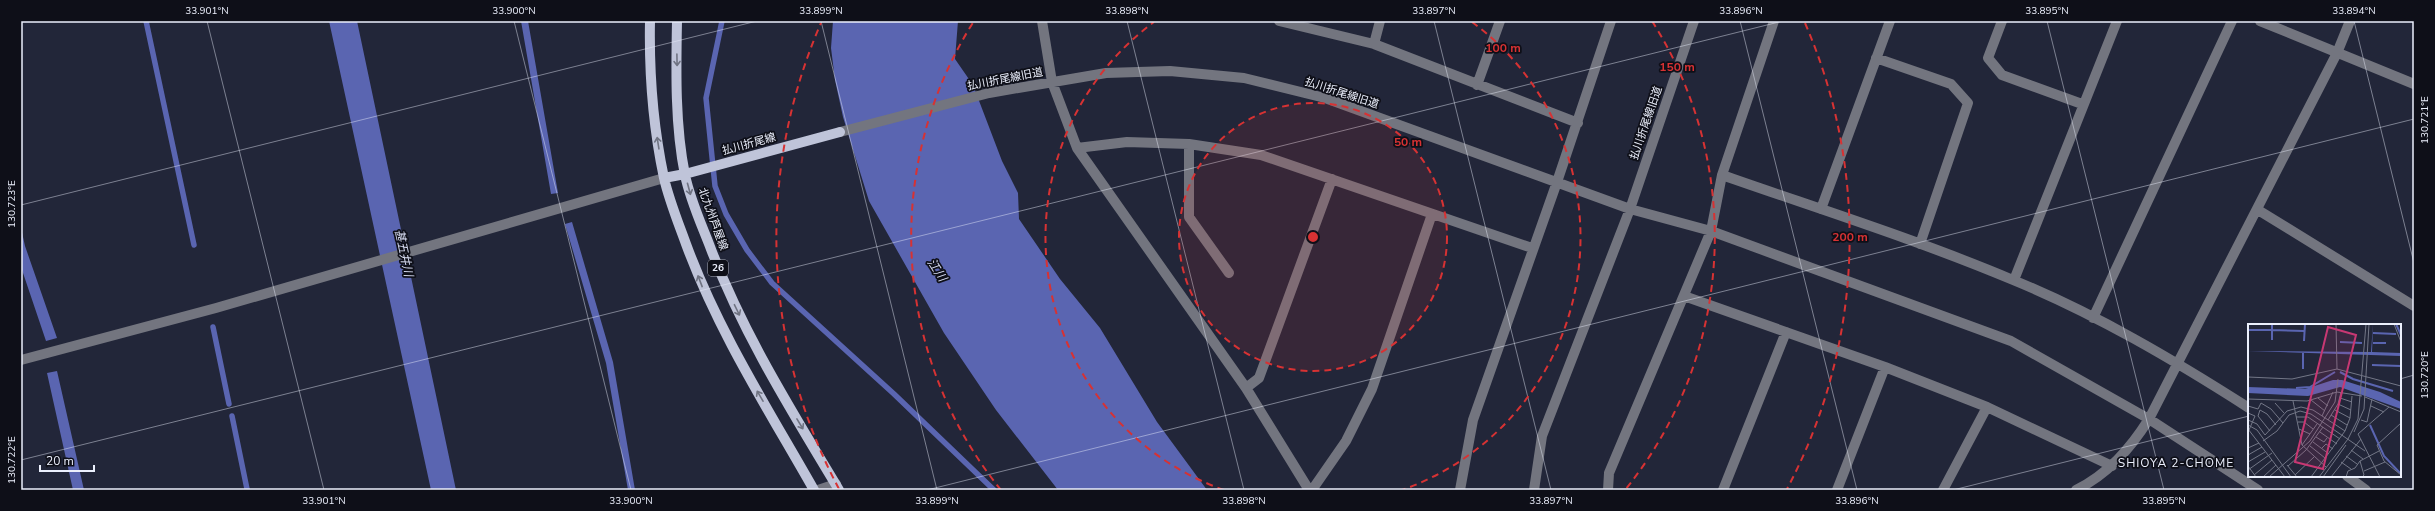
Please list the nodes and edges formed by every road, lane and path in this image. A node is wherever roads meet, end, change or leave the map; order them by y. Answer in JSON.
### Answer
{"nodes":[{"id":1,"x":650,"y":21,"type":"edge"},
{"id":2,"x":677,"y":21,"type":"edge"},
{"id":3,"x":1042,"y":21,"type":"edge"},
{"id":4,"x":1279,"y":21,"type":"edge"},
{"id":5,"x":1380,"y":21,"type":"edge"},
{"id":6,"x":1500,"y":21,"type":"edge"},
{"id":7,"x":1611,"y":21,"type":"edge"},
{"id":8,"x":1694,"y":21,"type":"edge"},
{"id":9,"x":1774,"y":21,"type":"edge"},
{"id":10,"x":1890,"y":21,"type":"edge"},
{"id":11,"x":2002,"y":21,"type":"edge"},
{"id":12,"x":2117,"y":21,"type":"edge"},
{"id":13,"x":2232,"y":21,"type":"edge"},
{"id":14,"x":2260,"y":21,"type":"edge"},
{"id":15,"x":2350,"y":21,"type":"edge"},
{"id":16,"x":1374,"y":44,"type":"junction"},
{"id":17,"x":2337,"y":52,"type":"junction"},
{"id":18,"x":1876,"y":58,"type":"junction"},
{"id":19,"x":1052,"y":82,"type":"junction"},
{"id":20,"x":2414,"y":84,"type":"edge"},
{"id":21,"x":1477,"y":85,"type":"junction"},
{"id":22,"x":2082,"y":104,"type":"junction"},
{"id":23,"x":1578,"y":122,"type":"junction"},
{"id":24,"x":844,"y":131,"type":"joint"},
{"id":25,"x":1189,"y":144,"type":"junction"},
{"id":26,"x":1077,"y":148,"type":"junction"},
{"id":27,"x":685,"y":174,"type":"junction"},
{"id":28,"x":1722,"y":175,"type":"junction"},
{"id":29,"x":664,"y":178,"type":"junction"},
{"id":30,"x":1332,"y":179,"type":"junction"},
{"id":31,"x":1557,"y":182,"type":"junction"},
{"id":32,"x":1630,"y":208,"type":"junction"},
{"id":33,"x":1820,"y":209,"type":"junction"},
{"id":34,"x":2258,"y":210,"type":"junction"},
{"id":35,"x":1432,"y":214,"type":"junction"},
{"id":36,"x":1711,"y":231,"type":"junction"},
{"id":37,"x":1920,"y":244,"type":"junction"},
{"id":38,"x":1532,"y":248,"type":"junction"},
{"id":39,"x":1229,"y":273,"type":"dead end"},
{"id":40,"x":2014,"y":280,"type":"junction"},
{"id":41,"x":1684,"y":296,"type":"junction"},
{"id":42,"x":2414,"y":306,"type":"edge"},
{"id":43,"x":2093,"y":318,"type":"junction"},
{"id":44,"x":1786,"y":332,"type":"junction"},
{"id":45,"x":21,"y":360,"type":"edge"},
{"id":46,"x":2179,"y":364,"type":"junction"},
{"id":47,"x":1885,"y":366,"type":"junction"},
{"id":48,"x":1246,"y":388,"type":"junction"},
{"id":49,"x":1987,"y":407,"type":"junction"},
{"id":50,"x":2248,"y":407,"type":"edge"},
{"id":51,"x":2149,"y":419,"type":"junction"},
{"id":52,"x":2112,"y":466,"type":"junction"},
{"id":53,"x":2348,"y":477,"type":"edge"},
{"id":54,"x":838,"y":487,"type":"edge"},
{"id":55,"x":814,"y":490,"type":"edge"},
{"id":56,"x":818,"y":490,"type":"edge"},
{"id":57,"x":1309,"y":490,"type":"edge"},
{"id":58,"x":1312,"y":490,"type":"edge"},
{"id":59,"x":1460,"y":490,"type":"edge"},
{"id":60,"x":1534,"y":490,"type":"edge"},
{"id":61,"x":1608,"y":490,"type":"edge"},
{"id":62,"x":1723,"y":490,"type":"edge"},
{"id":63,"x":1837,"y":490,"type":"edge"},
{"id":64,"x":1943,"y":490,"type":"edge"},
{"id":65,"x":2076,"y":490,"type":"edge"},
{"id":66,"x":2258,"y":490,"type":"edge"},
{"id":67,"x":2366,"y":490,"type":"edge"}],
"edges":[{"from":29,"to":1,"type":"main road","number":"26","one_way":true},
{"from":2,"to":27,"type":"main road","name":"北九州芦屋線","number":"26","one_way":true},
{"from":3,"to":19,"type":"street"},
{"from":4,"to":16,"type":"street"},
{"from":5,"to":16,"type":"street"},
{"from":6,"to":21,"type":"street"},
{"from":7,"to":23,"type":"street"},
{"from":8,"to":32,"type":"street","name":"払川折尾線旧道"},
{"from":9,"to":28,"type":"street"},
{"from":10,"to":18,"type":"street"},
{"from":11,"to":22,"type":"street"},
{"from":12,"to":22,"type":"street"},
{"from":13,"to":43,"type":"street"},
{"from":14,"to":17,"type":"street"},
{"from":15,"to":17,"type":"street"},
{"from":16,"to":21,"type":"street"},
{"from":17,"to":20,"type":"street"},
{"from":17,"to":34,"type":"street"},
{"from":18,"to":33,"type":"street"},
{"from":18,"to":37,"type":"street"},
{"from":19,"to":24,"type":"street","name":"払川折尾線旧道"},
{"from":19,"to":26,"type":"street"},
{"from":19,"to":31,"type":"street","name":"払川折尾線旧道"},
{"from":21,"to":23,"type":"street"},
{"from":22,"to":40,"type":"street"},
{"from":23,"to":31,"type":"street"},
{"from":24,"to":27,"type":"main road","name":"払川折尾線"},
{"from":25,"to":26,"type":"street"},
{"from":25,"to":30,"type":"street"},
{"from":25,"to":39,"type":"street"},
{"from":26,"to":48,"type":"street"},
{"from":27,"to":29,"type":"main road","name":"払川折尾線"},
{"from":27,"to":54,"type":"main road","name":"北九州芦屋線","number":"26","one_way":true},
{"from":28,"to":33,"type":"street"},
{"from":28,"to":36,"type":"street"},
{"from":29,"to":45,"type":"street"},
{"from":55,"to":29,"type":"main road","number":"26","one_way":true},
{"from":30,"to":35,"type":"street"},
{"from":30,"to":48,"type":"street"},
{"from":31,"to":32,"type":"street","name":"払川折尾線旧道"},
{"from":31,"to":38,"type":"street"},
{"from":32,"to":36,"type":"street"},
{"from":32,"to":60,"type":"street"},
{"from":33,"to":37,"type":"street"},
{"from":34,"to":42,"type":"street"},
{"from":34,"to":46,"type":"street"},
{"from":35,"to":38,"type":"street"},
{"from":35,"to":58,"type":"street"},
{"from":36,"to":41,"type":"street"},
{"from":36,"to":51,"type":"street"},
{"from":37,"to":40,"type":"street"},
{"from":38,"to":59,"type":"street"},
{"from":40,"to":43,"type":"street"},
{"from":41,"to":44,"type":"street"},
{"from":41,"to":61,"type":"street"},
{"from":43,"to":46,"type":"street"},
{"from":44,"to":47,"type":"street"},
{"from":44,"to":62,"type":"street"},
{"from":46,"to":50,"type":"street"},
{"from":46,"to":51,"type":"street"},
{"from":47,"to":49,"type":"street"},
{"from":47,"to":63,"type":"street"},
{"from":48,"to":57,"type":"street"},
{"from":49,"to":52,"type":"street"},
{"from":49,"to":64,"type":"street"},
{"from":51,"to":52,"type":"street"},
{"from":51,"to":66,"type":"street"},
{"from":52,"to":65,"type":"street"},
{"from":53,"to":67,"type":"street"},
{"from":54,"to":56,"type":"street"}]}
